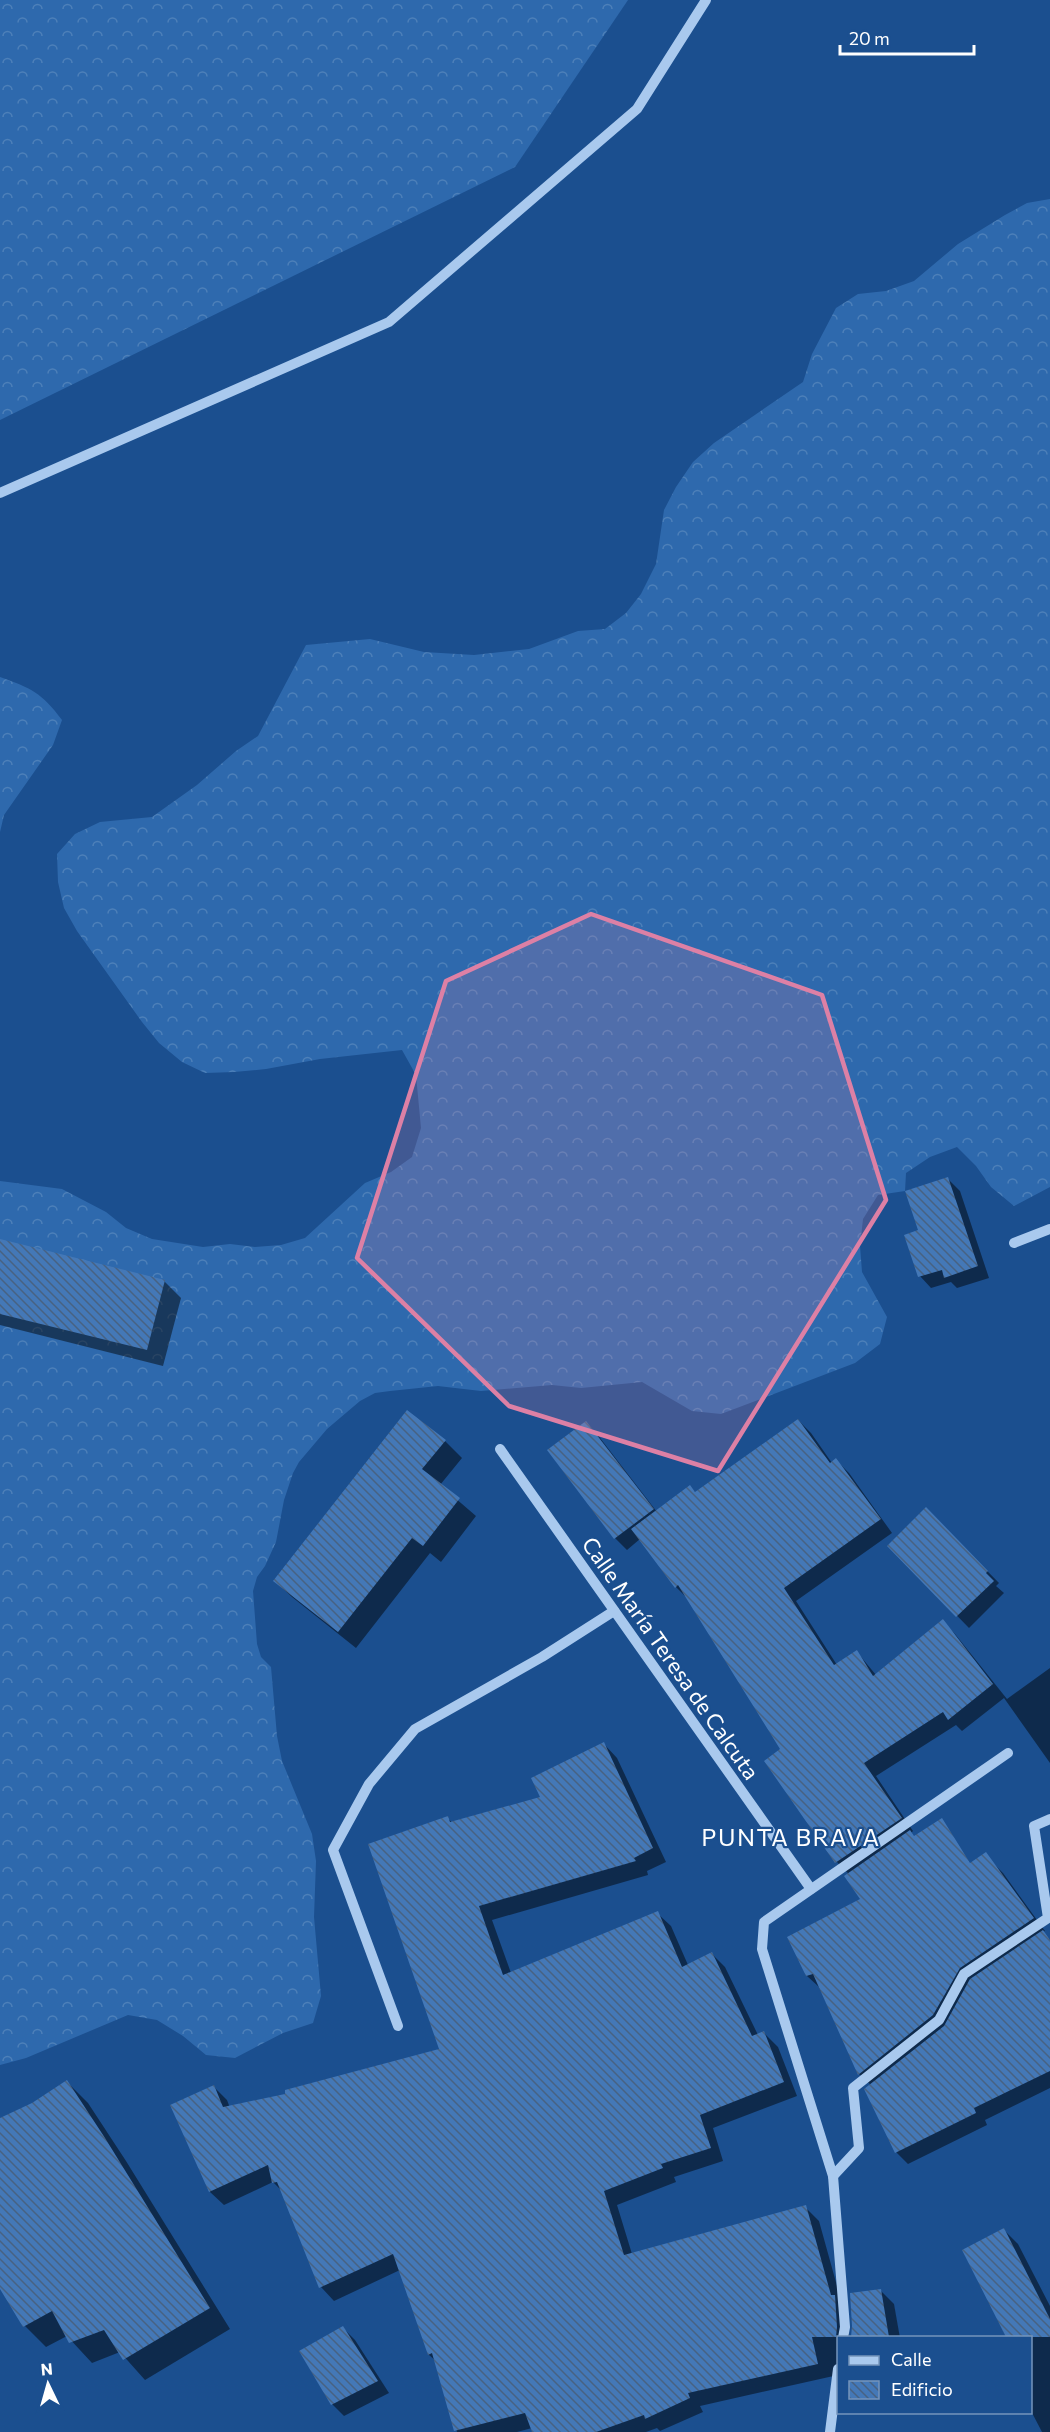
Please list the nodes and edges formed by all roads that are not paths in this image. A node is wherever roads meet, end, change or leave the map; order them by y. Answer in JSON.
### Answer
{"nodes":[{"id":1,"x":706,"y":0,"type":"edge"},
{"id":2,"x":0,"y":493,"type":"edge"},
{"id":3,"x":1050,"y":1229,"type":"edge"},
{"id":4,"x":1014,"y":1243,"type":"dead end"},
{"id":5,"x":500,"y":1449,"type":"dead end"},
{"id":6,"x":614,"y":1611,"type":"junction"},
{"id":7,"x":1008,"y":1753,"type":"dead end"},
{"id":8,"x":1050,"y":1819,"type":"edge"},
{"id":9,"x":811,"y":1889,"type":"junction"},
{"id":10,"x":398,"y":2026,"type":"dead end"},
{"id":11,"x":833,"y":2176,"type":"junction"},
{"id":12,"x":843,"y":2336,"type":"edge"},
{"id":13,"x":837,"y":2377,"type":"edge"},
{"id":14,"x":830,"y":2432,"type":"edge"}],
"edges":[{"from":1,"to":2,"type":"street"},
{"from":3,"to":4,"type":"street"},
{"from":5,"to":6,"type":"street","name":"Calle María Teresa de Calcuta"},
{"from":6,"to":9,"type":"street","name":"Calle María Teresa de Calcuta"},
{"from":6,"to":10,"type":"street"},
{"from":7,"to":9,"type":"street"},
{"from":8,"to":11,"type":"street"},
{"from":9,"to":11,"type":"street"},
{"from":11,"to":12,"type":"street"},
{"from":13,"to":14,"type":"street"}]}
